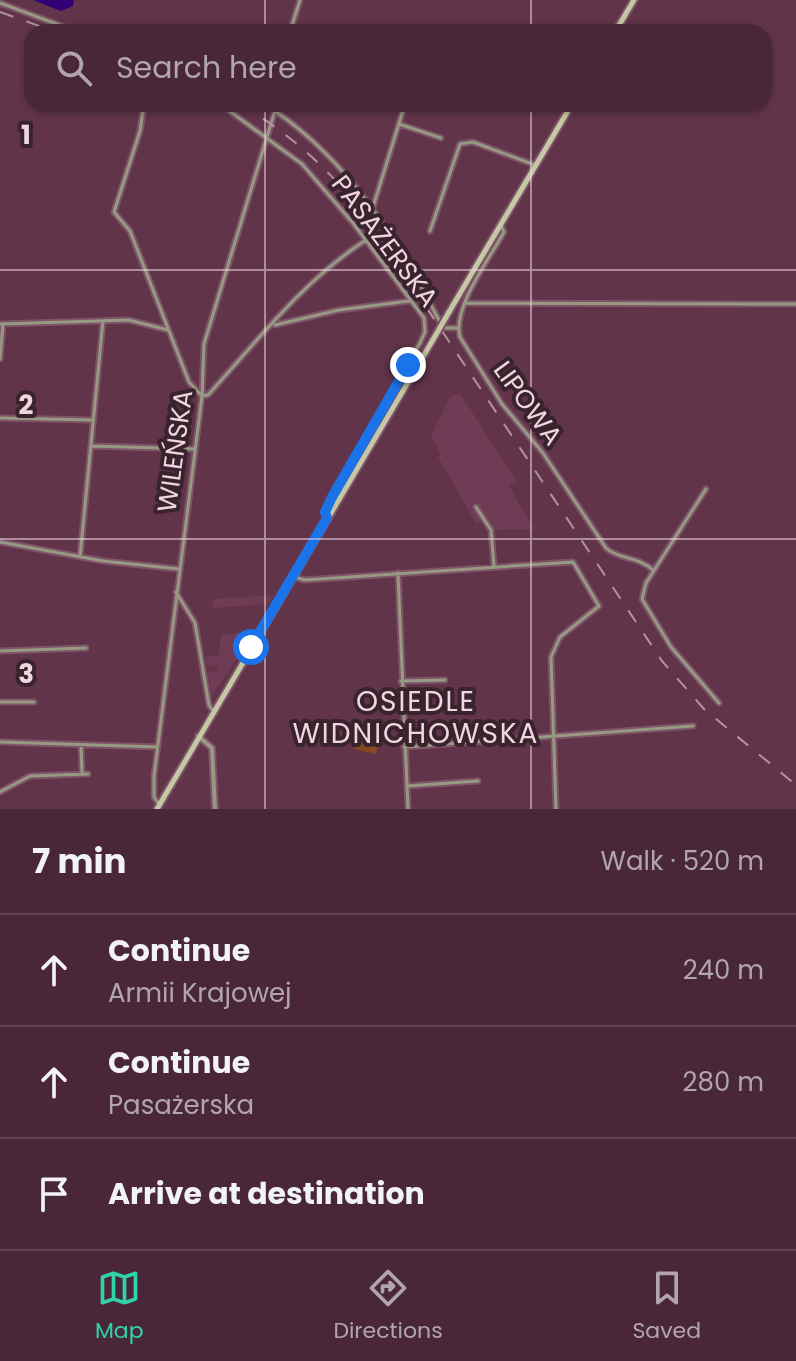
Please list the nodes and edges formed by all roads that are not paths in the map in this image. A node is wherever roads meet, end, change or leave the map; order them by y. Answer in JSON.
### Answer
{"nodes":[{"id":1,"x":300,"y":0,"type":"edge"},
{"id":2,"x":634,"y":0,"type":"edge"},
{"id":3,"x":3,"y":3,"type":"edge"},
{"id":4,"x":57,"y":24,"type":"edge"},
{"id":5,"x":292,"y":24,"type":"edge"},
{"id":6,"x":620,"y":24,"type":"edge"},
{"id":7,"x":143,"y":112,"type":"edge"},
{"id":8,"x":231,"y":112,"type":"edge"},
{"id":9,"x":275,"y":112,"type":"edge"},
{"id":10,"x":280,"y":112,"type":"edge"},
{"id":11,"x":403,"y":112,"type":"edge"},
{"id":12,"x":567,"y":112,"type":"edge"},
{"id":13,"x":399,"y":124,"type":"junction"},
{"id":14,"x":266,"y":137,"type":"junction"},
{"id":15,"x":441,"y":138,"type":"dead end"},
{"id":16,"x":536,"y":165,"type":"junction"},
{"id":17,"x":373,"y":208,"type":"junction"},
{"id":18,"x":501,"y":225,"type":"junction"},
{"id":19,"x":430,"y":231,"type":"dead end"},
{"id":20,"x":366,"y":240,"type":"junction"},
{"id":21,"x":411,"y":301,"type":"junction"},
{"id":22,"x":465,"y":303,"type":"junction"},
{"id":23,"x":796,"y":304,"type":"edge"},
{"id":24,"x":103,"y":321,"type":"junction"},
{"id":25,"x":2,"y":324,"type":"edge"},
{"id":26,"x":271,"y":326,"type":"junction"},
{"id":27,"x":457,"y":328,"type":"junction"},
{"id":28,"x":168,"y":330,"type":"junction"},
{"id":29,"x":0,"y":359,"type":"edge"},
{"id":30,"x":202,"y":396,"type":"junction"},
{"id":31,"x":0,"y":418,"type":"edge"},
{"id":32,"x":93,"y":420,"type":"junction"},
{"id":33,"x":91,"y":446,"type":"junction"},
{"id":34,"x":195,"y":449,"type":"junction"},
{"id":35,"x":706,"y":489,"type":"dead end"},
{"id":36,"x":476,"y":507,"type":"dead end"},
{"id":37,"x":327,"y":518,"type":"junction"},
{"id":38,"x":0,"y":542,"type":"edge"},
{"id":39,"x":80,"y":557,"type":"junction"},
{"id":40,"x":494,"y":566,"type":"junction"},
{"id":41,"x":179,"y":569,"type":"junction"},
{"id":42,"x":654,"y":571,"type":"junction"},
{"id":43,"x":398,"y":573,"type":"junction"},
{"id":44,"x":293,"y":577,"type":"junction"},
{"id":45,"x":176,"y":592,"type":"junction"},
{"id":46,"x":86,"y":648,"type":"dead end"},
{"id":47,"x":0,"y":651,"type":"edge"},
{"id":48,"x":445,"y":680,"type":"dead end"},
{"id":49,"x":401,"y":681,"type":"junction"},
{"id":50,"x":0,"y":702,"type":"edge"},
{"id":51,"x":34,"y":702,"type":"dead end"},
{"id":52,"x":719,"y":703,"type":"dead end"},
{"id":53,"x":213,"y":711,"type":"junction"},
{"id":54,"x":693,"y":726,"type":"dead end"},
{"id":55,"x":553,"y":735,"type":"junction"},
{"id":56,"x":198,"y":736,"type":"junction"},
{"id":57,"x":0,"y":742,"type":"edge"},
{"id":58,"x":81,"y":745,"type":"junction"},
{"id":59,"x":158,"y":747,"type":"junction"},
{"id":60,"x":404,"y":747,"type":"junction"},
{"id":61,"x":82,"y":774,"type":"junction"},
{"id":62,"x":88,"y":774,"type":"dead end"},
{"id":63,"x":478,"y":781,"type":"dead end"},
{"id":64,"x":407,"y":786,"type":"junction"},
{"id":65,"x":0,"y":792,"type":"edge"},
{"id":66,"x":158,"y":806,"type":"edge"},
{"id":67,"x":215,"y":809,"type":"edge"},
{"id":68,"x":408,"y":809,"type":"edge"},
{"id":69,"x":556,"y":809,"type":"edge"}],
"edges":[{"from":1,"to":5,"type":"street"},
{"from":2,"to":6,"type":"main road"},
{"from":3,"to":4,"type":"street"},
{"from":7,"to":28,"type":"street"},
{"from":8,"to":14,"type":"street","name":"PASAŻERSKA"},
{"from":9,"to":14,"type":"street","name":"WILEŃSKA"},
{"from":10,"to":17,"type":"street","name":"LIPOWA"},
{"from":11,"to":13,"type":"street"},
{"from":12,"to":16,"type":"main road"},
{"from":13,"to":15,"type":"street"},
{"from":13,"to":17,"type":"street"},
{"from":14,"to":20,"type":"street","name":"PASAŻERSKA"},
{"from":14,"to":30,"type":"street","name":"WILEŃSKA"},
{"from":16,"to":18,"type":"main road"},
{"from":16,"to":19,"type":"street"},
{"from":17,"to":27,"type":"street","name":"LIPOWA"},
{"from":18,"to":22,"type":"street"},
{"from":18,"to":37,"type":"main road","bridge":true},
{"from":20,"to":21,"type":"street","name":"PASAŻERSKA"},
{"from":20,"to":26,"type":"street"},
{"from":21,"to":26,"type":"street"},
{"from":21,"to":37,"type":"street","name":"PASAŻERSKA"},
{"from":22,"to":23,"type":"street"},
{"from":22,"to":27,"type":"street"},
{"from":24,"to":25,"type":"street"},
{"from":24,"to":28,"type":"street"},
{"from":24,"to":32,"type":"street"},
{"from":25,"to":29,"type":"street"},
{"from":26,"to":30,"type":"street"},
{"from":27,"to":42,"type":"street","name":"LIPOWA"},
{"from":28,"to":30,"type":"street"},
{"from":30,"to":34,"type":"street","name":"WILEŃSKA"},
{"from":31,"to":32,"type":"street"},
{"from":32,"to":33,"type":"street"},
{"from":33,"to":34,"type":"street"},
{"from":33,"to":39,"type":"street"},
{"from":34,"to":41,"type":"street","name":"WILEŃSKA"},
{"from":35,"to":42,"type":"street"},
{"from":36,"to":40,"type":"street"},
{"from":37,"to":44,"type":"main road"},
{"from":38,"to":39,"type":"street"},
{"from":39,"to":41,"type":"street"},
{"from":40,"to":43,"type":"street"},
{"from":40,"to":55,"type":"street"},
{"from":41,"to":45,"type":"street","name":"WILEŃSKA"},
{"from":42,"to":52,"type":"street"},
{"from":43,"to":44,"type":"street"},
{"from":43,"to":49,"type":"street"},
{"from":44,"to":53,"type":"main road"},
{"from":45,"to":53,"type":"street"},
{"from":45,"to":59,"type":"street","name":"WILEŃSKA"},
{"from":46,"to":47,"type":"street"},
{"from":48,"to":49,"type":"street"},
{"from":49,"to":60,"type":"street"},
{"from":50,"to":51,"type":"street"},
{"from":53,"to":56,"type":"main road"},
{"from":54,"to":55,"type":"street"},
{"from":55,"to":60,"type":"street"},
{"from":55,"to":69,"type":"street"},
{"from":56,"to":66,"type":"main road"},
{"from":56,"to":67,"type":"street"},
{"from":57,"to":58,"type":"street"},
{"from":58,"to":59,"type":"street"},
{"from":58,"to":61,"type":"street"},
{"from":59,"to":66,"type":"street","name":"WILEŃSKA"},
{"from":60,"to":64,"type":"street"},
{"from":61,"to":62,"type":"street"},
{"from":61,"to":65,"type":"street"},
{"from":63,"to":64,"type":"street"},
{"from":64,"to":68,"type":"street"}]}
